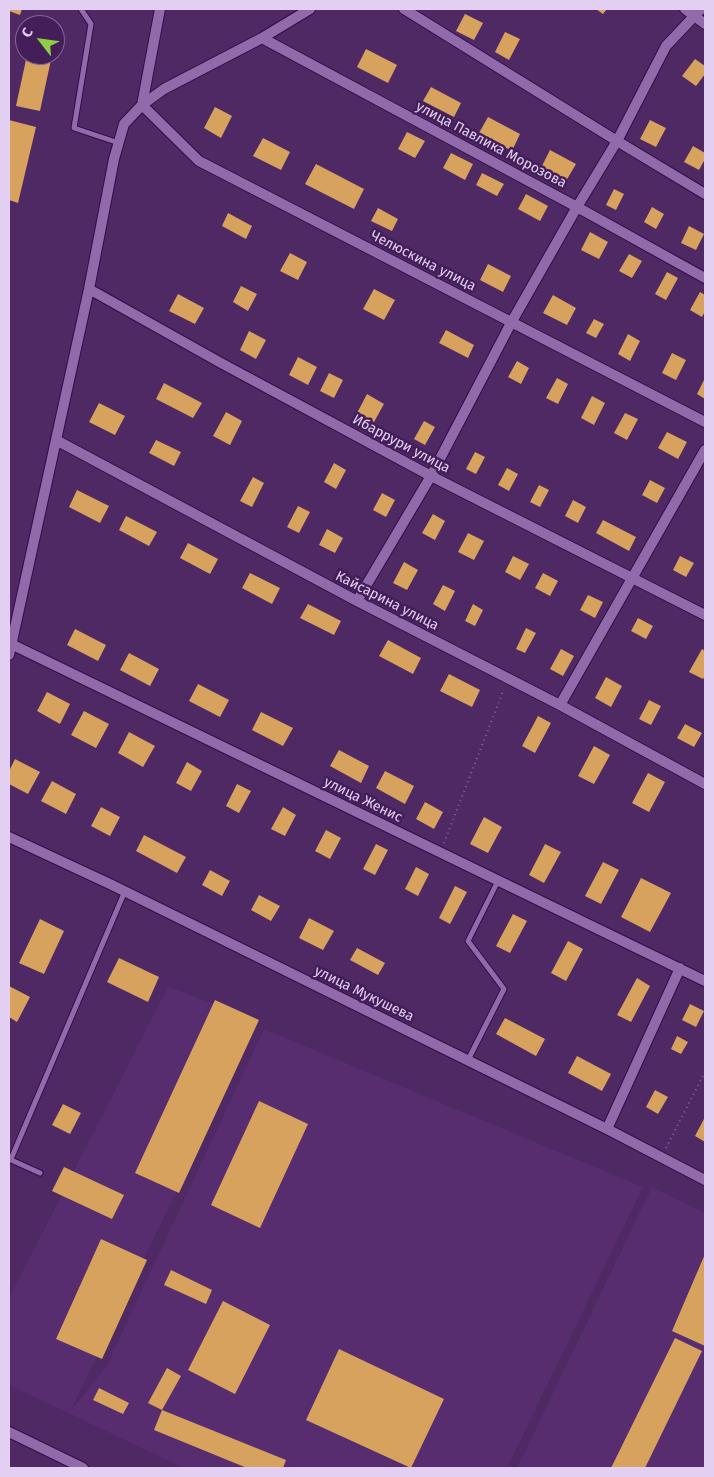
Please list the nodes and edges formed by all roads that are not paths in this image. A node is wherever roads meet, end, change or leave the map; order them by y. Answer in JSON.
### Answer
{"nodes":[{"id":1,"x":81,"y":9,"type":"edge"},
{"id":2,"x":160,"y":9,"type":"edge"},
{"id":3,"x":310,"y":9,"type":"edge"},
{"id":4,"x":404,"y":9,"type":"edge"},
{"id":5,"x":685,"y":9,"type":"edge"},
{"id":6,"x":698,"y":12,"type":"edge"},
{"id":7,"x":705,"y":24,"type":"edge"},
{"id":8,"x":262,"y":38,"type":"junction"},
{"id":9,"x":142,"y":104,"type":"junction"},
{"id":10,"x":617,"y":141,"type":"junction"},
{"id":11,"x":119,"y":143,"type":"junction"},
{"id":12,"x":705,"y":194,"type":"edge"},
{"id":13,"x":577,"y":207,"type":"junction"},
{"id":14,"x":705,"y":278,"type":"edge"},
{"id":15,"x":89,"y":289,"type":"junction"},
{"id":16,"x":511,"y":323,"type":"junction"},
{"id":17,"x":705,"y":422,"type":"edge"},
{"id":18,"x":56,"y":440,"type":"junction"},
{"id":19,"x":705,"y":450,"type":"edge"},
{"id":20,"x":431,"y":476,"type":"junction"},
{"id":21,"x":632,"y":578,"type":"junction"},
{"id":22,"x":357,"y":601,"type":"junction"},
{"id":23,"x":705,"y":615,"type":"edge"},
{"id":24,"x":10,"y":644,"type":"edge"},
{"id":25,"x":9,"y":655,"type":"edge"},
{"id":26,"x":560,"y":705,"type":"junction"},
{"id":27,"x":705,"y":784,"type":"edge"},
{"id":28,"x":9,"y":837,"type":"edge"},
{"id":29,"x":498,"y":880,"type":"junction"},
{"id":30,"x":125,"y":892,"type":"junction"},
{"id":31,"x":680,"y":968,"type":"junction"},
{"id":32,"x":705,"y":981,"type":"edge"},
{"id":33,"x":468,"y":1060,"type":"junction"},
{"id":34,"x":607,"y":1129,"type":"junction"},
{"id":35,"x":10,"y":1159,"type":"edge"},
{"id":36,"x":40,"y":1173,"type":"dead end"},
{"id":37,"x":705,"y":1180,"type":"edge"},
{"id":38,"x":9,"y":1432,"type":"edge"},
{"id":39,"x":83,"y":1468,"type":"edge"}],
"edges":[{"from":1,"to":11,"type":"lane"},
{"from":2,"to":9,"type":"street"},
{"from":3,"to":8,"type":"street"},
{"from":4,"to":10,"type":"street"},
{"from":5,"to":6,"type":"street"},
{"from":6,"to":7,"type":"street"},
{"from":6,"to":10,"type":"street"},
{"from":8,"to":9,"type":"street"},
{"from":8,"to":13,"type":"street","name":"улица Павлика Морозова"},
{"from":9,"to":11,"type":"street"},
{"from":9,"to":16,"type":"street","name":"Челюскина улица"},
{"from":10,"to":12,"type":"street"},
{"from":10,"to":13,"type":"street"},
{"from":11,"to":15,"type":"street"},
{"from":13,"to":14,"type":"street","name":"улица Павлика Морозова"},
{"from":13,"to":16,"type":"street"},
{"from":15,"to":18,"type":"street"},
{"from":15,"to":20,"type":"street","name":"Ибаррури улица"},
{"from":16,"to":17,"type":"street","name":"Челюскина улица"},
{"from":16,"to":20,"type":"street"},
{"from":18,"to":22,"type":"street","name":"Кайсарина улица"},
{"from":18,"to":24,"type":"street"},
{"from":19,"to":21,"type":"street"},
{"from":20,"to":21,"type":"street","name":"Ибаррури улица"},
{"from":20,"to":22,"type":"street"},
{"from":21,"to":23,"type":"street","name":"Ибаррури улица"},
{"from":21,"to":26,"type":"street"},
{"from":22,"to":26,"type":"street","name":"Кайсарина улица"},
{"from":24,"to":25,"type":"street"},
{"from":24,"to":29,"type":"street","name":"улица Женис"},
{"from":26,"to":27,"type":"street","name":"Кайсарина улица"},
{"from":28,"to":30,"type":"street","name":"улица Мукушева"},
{"from":29,"to":31,"type":"street","name":"улица Женис"},
{"from":29,"to":33,"type":"lane"},
{"from":30,"to":33,"type":"street","name":"улица Мукушева"},
{"from":30,"to":35,"type":"lane"},
{"from":31,"to":32,"type":"street","name":"улица Женис"},
{"from":31,"to":34,"type":"street"},
{"from":33,"to":34,"type":"street","name":"улица Мукушева"},
{"from":34,"to":37,"type":"street","name":"улица Мукушева"},
{"from":35,"to":36,"type":"lane"},
{"from":38,"to":39,"type":"street"}]}
